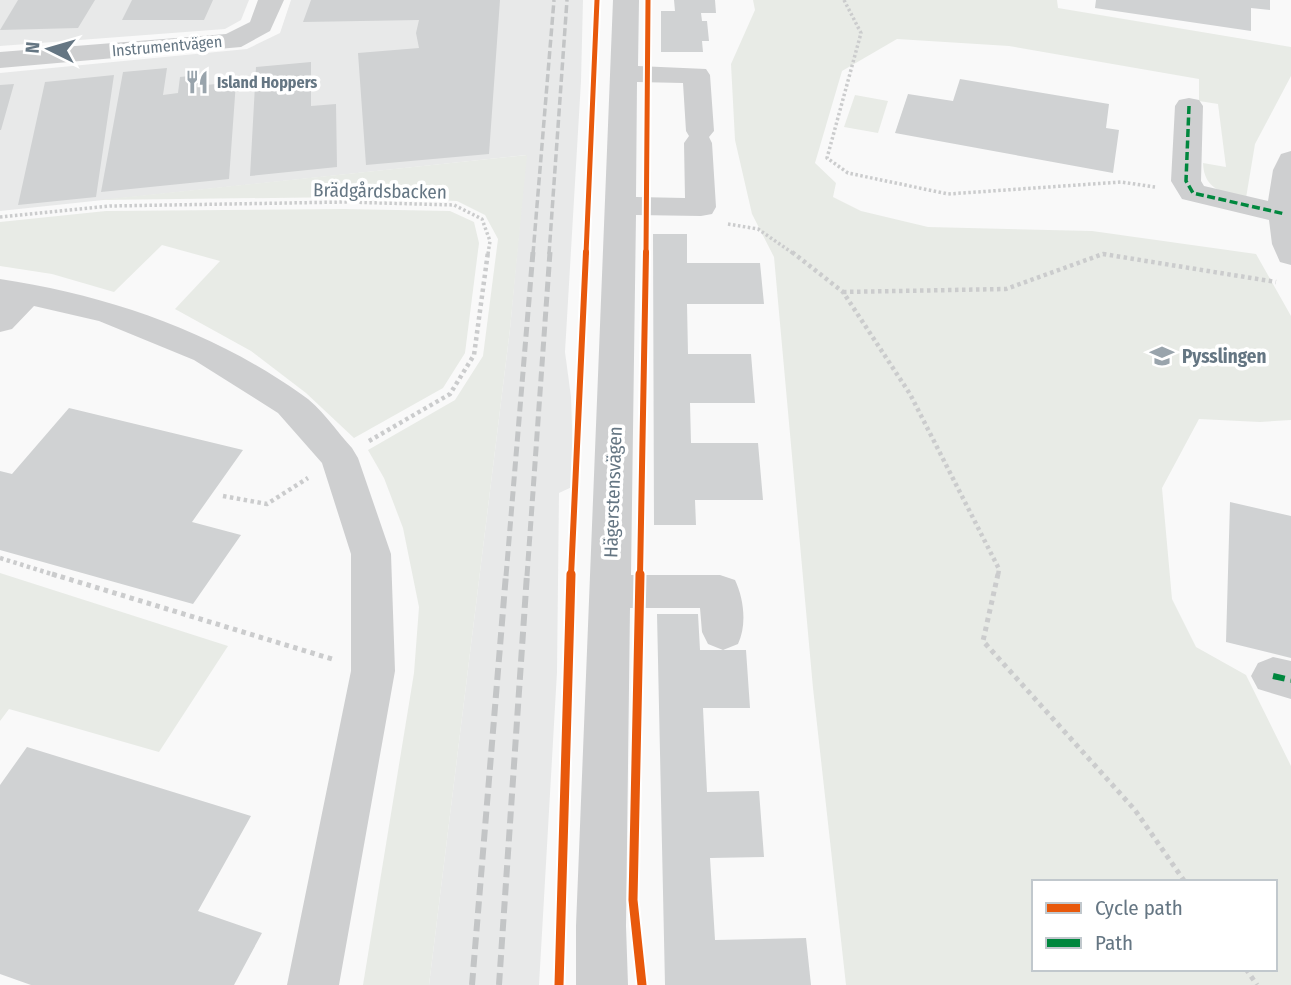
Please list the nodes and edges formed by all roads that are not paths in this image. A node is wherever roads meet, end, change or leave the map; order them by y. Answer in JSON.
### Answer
{"nodes":[{"id":1,"x":271,"y":0,"type":"edge"},
{"id":2,"x":626,"y":0,"type":"edge"},
{"id":3,"x":0,"y":60,"type":"edge"},
{"id":4,"x":623,"y":74,"type":"junction"},
{"id":5,"x":1189,"y":106,"type":"dead end"},
{"id":6,"x":1291,"y":160,"type":"edge"},
{"id":7,"x":621,"y":206,"type":"junction"},
{"id":8,"x":1285,"y":214,"type":"junction"},
{"id":9,"x":1291,"y":255,"type":"edge"},
{"id":10,"x":9,"y":302,"type":"edge"},
{"id":11,"x":610,"y":591,"type":"junction"},
{"id":12,"x":723,"y":632,"type":"dead end"},
{"id":13,"x":313,"y":985,"type":"edge"},
{"id":14,"x":602,"y":985,"type":"edge"}],
"edges":[{"from":1,"to":3,"type":"street","name":"Instrumentvägen"},
{"from":2,"to":4,"type":"street","name":"Hägerstensvägen"},
{"from":4,"to":7,"type":"street","name":"Hägerstensvägen"},
{"from":4,"to":7,"type":"street"},
{"from":5,"to":8,"type":"street"},
{"from":6,"to":8,"type":"street"},
{"from":7,"to":11,"type":"street","name":"Hägerstensvägen"},
{"from":8,"to":9,"type":"street"},
{"from":10,"to":13,"type":"street"},
{"from":11,"to":12,"type":"street"},
{"from":11,"to":14,"type":"street","name":"Hägerstensvägen"}]}
